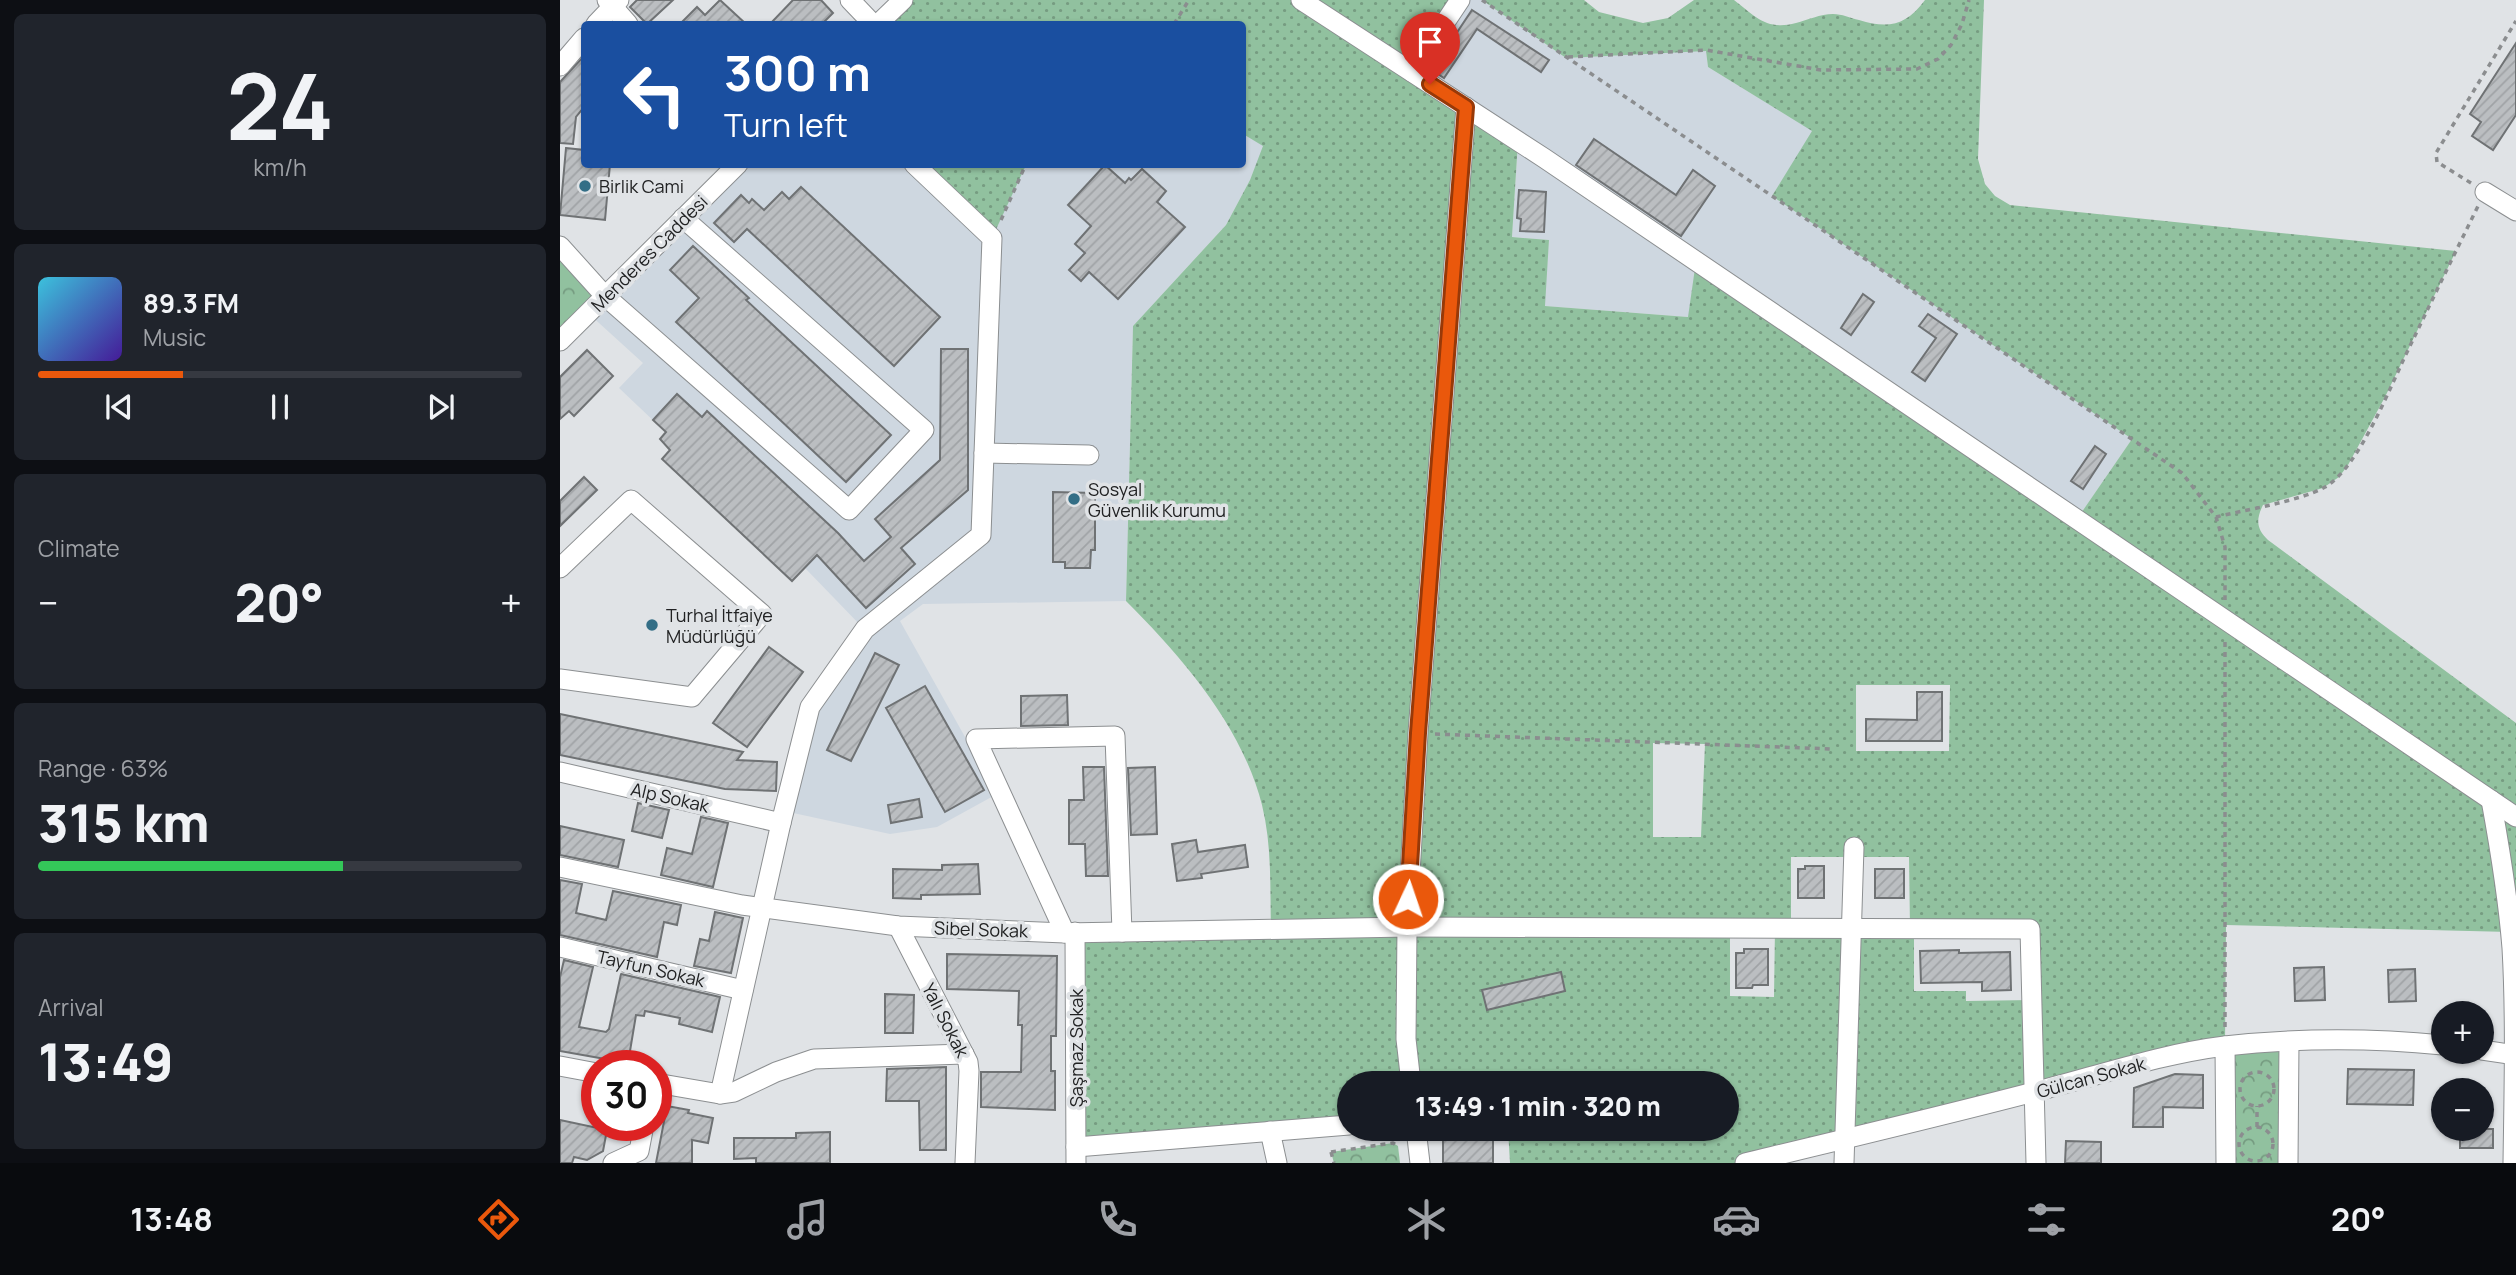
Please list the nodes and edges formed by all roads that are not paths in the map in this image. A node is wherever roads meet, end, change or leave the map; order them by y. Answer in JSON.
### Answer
{"nodes":[{"id":1,"x":850,"y":0,"type":"edge"},
{"id":2,"x":903,"y":0,"type":"edge"},
{"id":3,"x":1301,"y":0,"type":"edge"},
{"id":4,"x":1460,"y":0,"type":"edge"},
{"id":5,"x":613,"y":2,"type":"edge"},
{"id":6,"x":598,"y":21,"type":"edge"},
{"id":7,"x":626,"y":21,"type":"edge"},
{"id":8,"x":873,"y":21,"type":"edge"},
{"id":9,"x":879,"y":21,"type":"edge"},
{"id":10,"x":581,"y":41,"type":"edge"},
{"id":11,"x":561,"y":63,"type":"edge"},
{"id":12,"x":1412,"y":72,"type":"junction"},
{"id":13,"x":1466,"y":107,"type":"junction"},
{"id":14,"x":734,"y":168,"type":"edge"},
{"id":15,"x":918,"y":168,"type":"edge"},
{"id":16,"x":2485,"y":192,"type":"road end"},
{"id":17,"x":2516,"y":211,"type":"edge"},
{"id":18,"x":683,"y":218,"type":"junction"},
{"id":19,"x":560,"y":246,"type":"edge"},
{"id":20,"x":606,"y":296,"type":"junction"},
{"id":21,"x":560,"y":341,"type":"edge"},
{"id":22,"x":984,"y":453,"type":"junction"},
{"id":23,"x":1089,"y":455,"type":"dead end"},
{"id":24,"x":560,"y":568,"type":"edge"},
{"id":25,"x":560,"y":679,"type":"edge"},
{"id":26,"x":560,"y":772,"type":"edge"},
{"id":27,"x":2491,"y":800,"type":"junction"},
{"id":28,"x":2516,"y":817,"type":"edge"},
{"id":29,"x":781,"y":823,"type":"junction"},
{"id":30,"x":1854,"y":846,"type":"dead end"},
{"id":31,"x":560,"y":867,"type":"edge"},
{"id":32,"x":762,"y":908,"type":"junction"},
{"id":33,"x":898,"y":926,"type":"junction"},
{"id":34,"x":1407,"y":927,"type":"junction"},
{"id":35,"x":1851,"y":928,"type":"junction"},
{"id":36,"x":1122,"y":932,"type":"junction"},
{"id":37,"x":1070,"y":933,"type":"junction"},
{"id":38,"x":560,"y":947,"type":"edge"},
{"id":39,"x":743,"y":990,"type":"junction"},
{"id":40,"x":2289,"y":1042,"type":"junction"},
{"id":41,"x":2431,"y":1044,"type":"edge"},
{"id":42,"x":2225,"y":1046,"type":"junction"},
{"id":43,"x":2494,"y":1052,"type":"edge"},
{"id":44,"x":964,"y":1054,"type":"junction"},
{"id":45,"x":2516,"y":1055,"type":"edge"},
{"id":46,"x":560,"y":1066,"type":"edge"},
{"id":47,"x":581,"y":1070,"type":"edge"},
{"id":48,"x":1410,"y":1071,"type":"edge"},
{"id":49,"x":672,"y":1086,"type":"edge"},
{"id":50,"x":2036,"y":1091,"type":"junction"},
{"id":51,"x":720,"y":1094,"type":"junction"},
{"id":52,"x":1337,"y":1126,"type":"edge"},
{"id":53,"x":1269,"y":1132,"type":"junction"},
{"id":54,"x":1844,"y":1140,"type":"junction"},
{"id":55,"x":641,"y":1141,"type":"edge"},
{"id":56,"x":1417,"y":1141,"type":"edge"},
{"id":57,"x":1076,"y":1155,"type":"edge"},
{"id":58,"x":613,"y":1163,"type":"edge"},
{"id":59,"x":965,"y":1163,"type":"edge"},
{"id":60,"x":1277,"y":1163,"type":"edge"},
{"id":61,"x":1419,"y":1163,"type":"edge"},
{"id":62,"x":1745,"y":1163,"type":"edge"},
{"id":63,"x":1844,"y":1163,"type":"edge"},
{"id":64,"x":2036,"y":1163,"type":"edge"},
{"id":65,"x":2225,"y":1163,"type":"edge"},
{"id":66,"x":2288,"y":1163,"type":"edge"},
{"id":67,"x":2513,"y":1163,"type":"edge"}],
"edges":[{"from":1,"to":8,"type":"street"},
{"from":2,"to":9,"type":"street"},
{"from":3,"to":12,"type":"street"},
{"from":4,"to":12,"type":"street"},
{"from":5,"to":6,"type":"street"},
{"from":5,"to":7,"type":"street"},
{"from":10,"to":11,"type":"street"},
{"from":12,"to":13,"type":"street"},
{"from":13,"to":27,"type":"street"},
{"from":13,"to":34,"type":"street"},
{"from":14,"to":18,"type":"street","name":"Menderes Caddesi"},
{"from":15,"to":22,"type":"street"},
{"from":16,"to":17,"type":"street"},
{"from":18,"to":20,"type":"street","name":"Menderes Caddesi"},
{"from":18,"to":20,"type":"street"},
{"from":19,"to":20,"type":"street"},
{"from":20,"to":21,"type":"street","name":"Menderes Caddesi"},
{"from":22,"to":23,"type":"street"},
{"from":22,"to":29,"type":"street"},
{"from":24,"to":25,"type":"street"},
{"from":26,"to":29,"type":"street","name":"Alp Sokak"},
{"from":27,"to":28,"type":"street"},
{"from":27,"to":45,"type":"street"},
{"from":29,"to":32,"type":"street"},
{"from":30,"to":35,"type":"street"},
{"from":31,"to":32,"type":"street","name":"Sibel Sokak"},
{"from":32,"to":33,"type":"street","name":"Sibel Sokak"},
{"from":32,"to":39,"type":"street"},
{"from":33,"to":37,"type":"street","name":"Sibel Sokak"},
{"from":33,"to":44,"type":"street","name":"Yalı Sokak"},
{"from":34,"to":35,"type":"street","name":"Sibel Sokak"},
{"from":34,"to":36,"type":"street","name":"Sibel Sokak"},
{"from":34,"to":48,"type":"street"},
{"from":35,"to":50,"type":"street","name":"Sibel Sokak"},
{"from":35,"to":54,"type":"street"},
{"from":36,"to":37,"type":"street","name":"Sibel Sokak"},
{"from":36,"to":37,"type":"street"},
{"from":37,"to":57,"type":"street","name":"Şaşmaz Sokak"},
{"from":38,"to":39,"type":"street","name":"Tayfun Sokak"},
{"from":39,"to":51,"type":"street"},
{"from":40,"to":41,"type":"street","name":"Gülcan Sokak"},
{"from":40,"to":42,"type":"street","name":"Gülcan Sokak"},
{"from":40,"to":66,"type":"street"},
{"from":42,"to":50,"type":"street","name":"Gülcan Sokak"},
{"from":42,"to":65,"type":"street"},
{"from":43,"to":45,"type":"street"},
{"from":44,"to":51,"type":"street"},
{"from":44,"to":59,"type":"street","name":"Yalı Sokak"},
{"from":45,"to":67,"type":"street"},
{"from":46,"to":47,"type":"street"},
{"from":49,"to":51,"type":"street"},
{"from":50,"to":54,"type":"street","name":"Gülcan Sokak"},
{"from":50,"to":64,"type":"street"},
{"from":52,"to":53,"type":"street"},
{"from":53,"to":57,"type":"street"},
{"from":53,"to":60,"type":"street"},
{"from":54,"to":62,"type":"street","name":"Gülcan Sokak"},
{"from":54,"to":63,"type":"street"},
{"from":55,"to":58,"type":"street"},
{"from":56,"to":61,"type":"street"}]}
